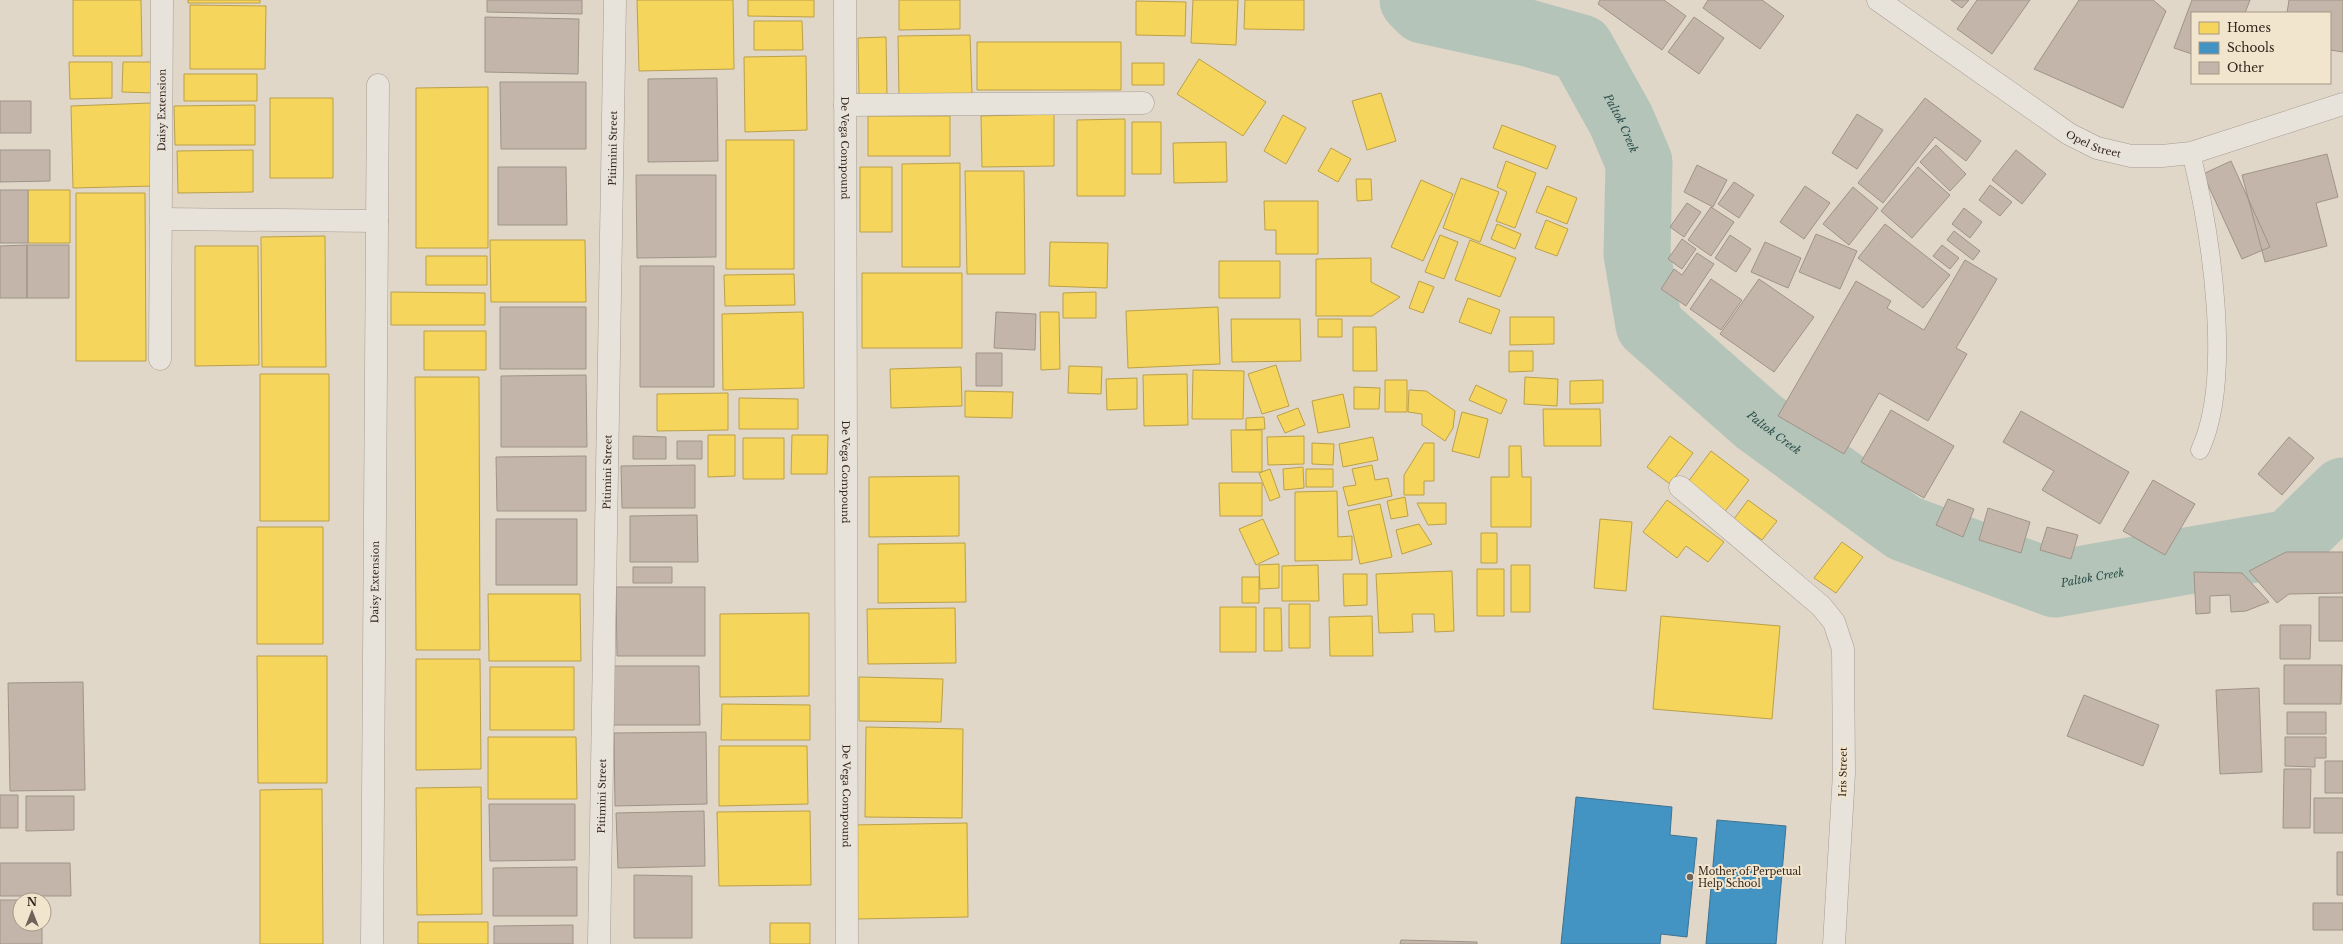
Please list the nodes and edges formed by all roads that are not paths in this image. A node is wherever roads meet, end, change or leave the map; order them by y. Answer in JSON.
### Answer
{"nodes":[{"id":1,"x":162,"y":0,"type":"edge"},
{"id":2,"x":615,"y":0,"type":"edge"},
{"id":3,"x":845,"y":0,"type":"edge"},
{"id":4,"x":1878,"y":0,"type":"edge"},
{"id":5,"x":378,"y":85,"type":"dead end"},
{"id":6,"x":1143,"y":103,"type":"dead end"},
{"id":7,"x":2343,"y":104,"type":"edge"},
{"id":8,"x":845,"y":105,"type":"junction"},
{"id":9,"x":2191,"y":153,"type":"junction"},
{"id":10,"x":161,"y":219,"type":"junction"},
{"id":11,"x":377,"y":220,"type":"junction"},
{"id":12,"x":160,"y":359,"type":"dead end"},
{"id":13,"x":2200,"y":450,"type":"dead end"},
{"id":14,"x":1680,"y":487,"type":"dead end"},
{"id":15,"x":372,"y":944,"type":"edge"},
{"id":16,"x":599,"y":944,"type":"edge"},
{"id":17,"x":847,"y":944,"type":"edge"},
{"id":18,"x":1834,"y":944,"type":"edge"}],
"edges":[{"from":1,"to":10,"type":"street","name":"Daisy Extension"},
{"from":2,"to":16,"type":"street","name":"Pitimini Street"},
{"from":3,"to":8,"type":"street","name":"De Vega Compound"},
{"from":4,"to":9,"type":"street","name":"Opel Street"},
{"from":5,"to":11,"type":"street","name":"Daisy Extension"},
{"from":6,"to":8,"type":"street"},
{"from":7,"to":9,"type":"street","name":"Opel Street"},
{"from":8,"to":17,"type":"street","name":"De Vega Compound"},
{"from":9,"to":13,"type":"lane"},
{"from":10,"to":11,"type":"street"},
{"from":10,"to":12,"type":"street","name":"Daisy Extension"},
{"from":11,"to":15,"type":"street","name":"Daisy Extension"},
{"from":14,"to":18,"type":"street","name":"Iris Street"}]}
